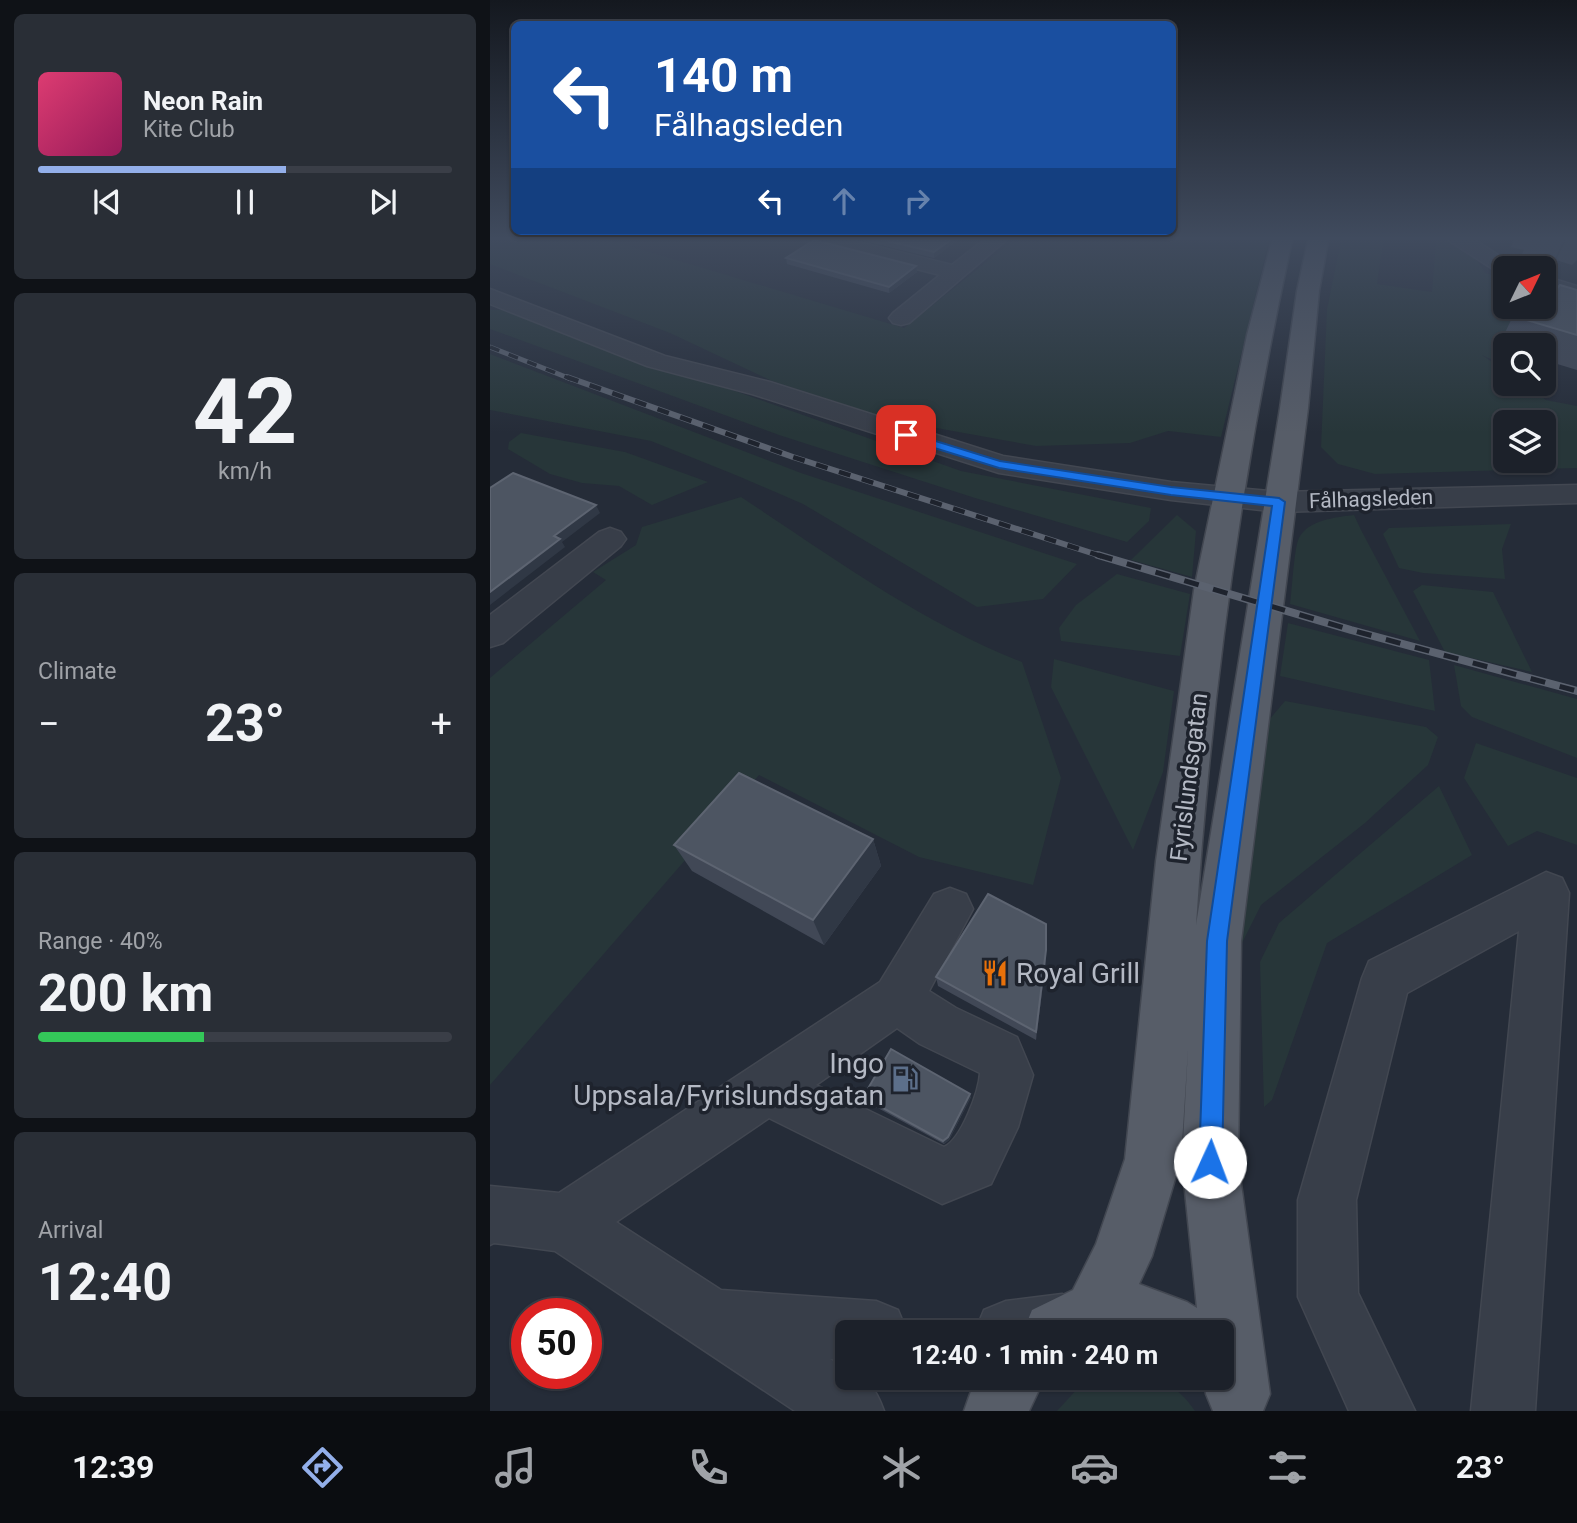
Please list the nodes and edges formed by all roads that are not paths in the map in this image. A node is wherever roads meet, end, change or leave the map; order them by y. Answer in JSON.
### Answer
{"nodes":[{"id":1,"x":505,"y":302,"type":"edge"},
{"id":2,"x":561,"y":302,"type":"edge"},
{"id":3,"x":920,"y":302,"type":"edge"},
{"id":4,"x":1267,"y":302,"type":"edge"},
{"id":5,"x":1307,"y":302,"type":"edge"},
{"id":6,"x":901,"y":318,"type":"dead end"},
{"id":7,"x":761,"y":388,"type":"junction"},
{"id":8,"x":1577,"y":494,"type":"edge"},
{"id":9,"x":1227,"y":498,"type":"junction"},
{"id":10,"x":1279,"y":502,"type":"junction"},
{"id":11,"x":610,"y":539,"type":"dead end"},
{"id":12,"x":490,"y":634,"type":"edge"},
{"id":13,"x":950,"y":909,"type":"dead end"},
{"id":14,"x":897,"y":999,"type":"junction"},
{"id":15,"x":766,"y":1088,"type":"junction"},
{"id":16,"x":491,"y":1214,"type":"edge"},
{"id":17,"x":565,"y":1223,"type":"junction"},
{"id":18,"x":714,"y":1320,"type":"junction"},
{"id":19,"x":1059,"y":1320,"type":"edge"},
{"id":20,"x":1086,"y":1320,"type":"edge"},
{"id":21,"x":1154,"y":1320,"type":"edge"},
{"id":22,"x":835,"y":1329,"type":"edge"},
{"id":23,"x":1005,"y":1390,"type":"edge"},
{"id":24,"x":1235,"y":1393,"type":"edge"},
{"id":25,"x":852,"y":1411,"type":"edge"},
{"id":26,"x":996,"y":1411,"type":"edge"},
{"id":27,"x":1383,"y":1411,"type":"edge"},
{"id":28,"x":1503,"y":1411,"type":"edge"}],
"edges":[{"from":1,"to":7,"type":"street","name":"Fålhagsleden"},
{"from":2,"to":7,"type":"street","name":"Fålhagsleden"},
{"from":3,"to":6,"type":"street"},
{"from":4,"to":9,"type":"main road","name":"Fyrislundsgatan"},
{"from":5,"to":10,"type":"main road","name":"Fyrislundsgatan"},
{"from":7,"to":9,"type":"street","name":"Fålhagsleden"},
{"from":8,"to":10,"type":"street","name":"Fålhagsleden"},
{"from":9,"to":10,"type":"street","name":"Fålhagsleden"},
{"from":9,"to":19,"type":"main road","name":"Fyrislundsgatan"},
{"from":10,"to":24,"type":"main road","name":"Fyrislundsgatan"},
{"from":11,"to":12,"type":"street"},
{"from":13,"to":14,"type":"street"},
{"from":14,"to":15,"type":"street"},
{"from":14,"to":15,"type":"street"},
{"from":15,"to":17,"type":"street"},
{"from":16,"to":17,"type":"street"},
{"from":17,"to":18,"type":"street"},
{"from":18,"to":22,"type":"street"},
{"from":18,"to":25,"type":"street"},
{"from":20,"to":21,"type":"main road"},
{"from":23,"to":26,"type":"main road"},
{"from":27,"to":28,"type":"street"}]}
